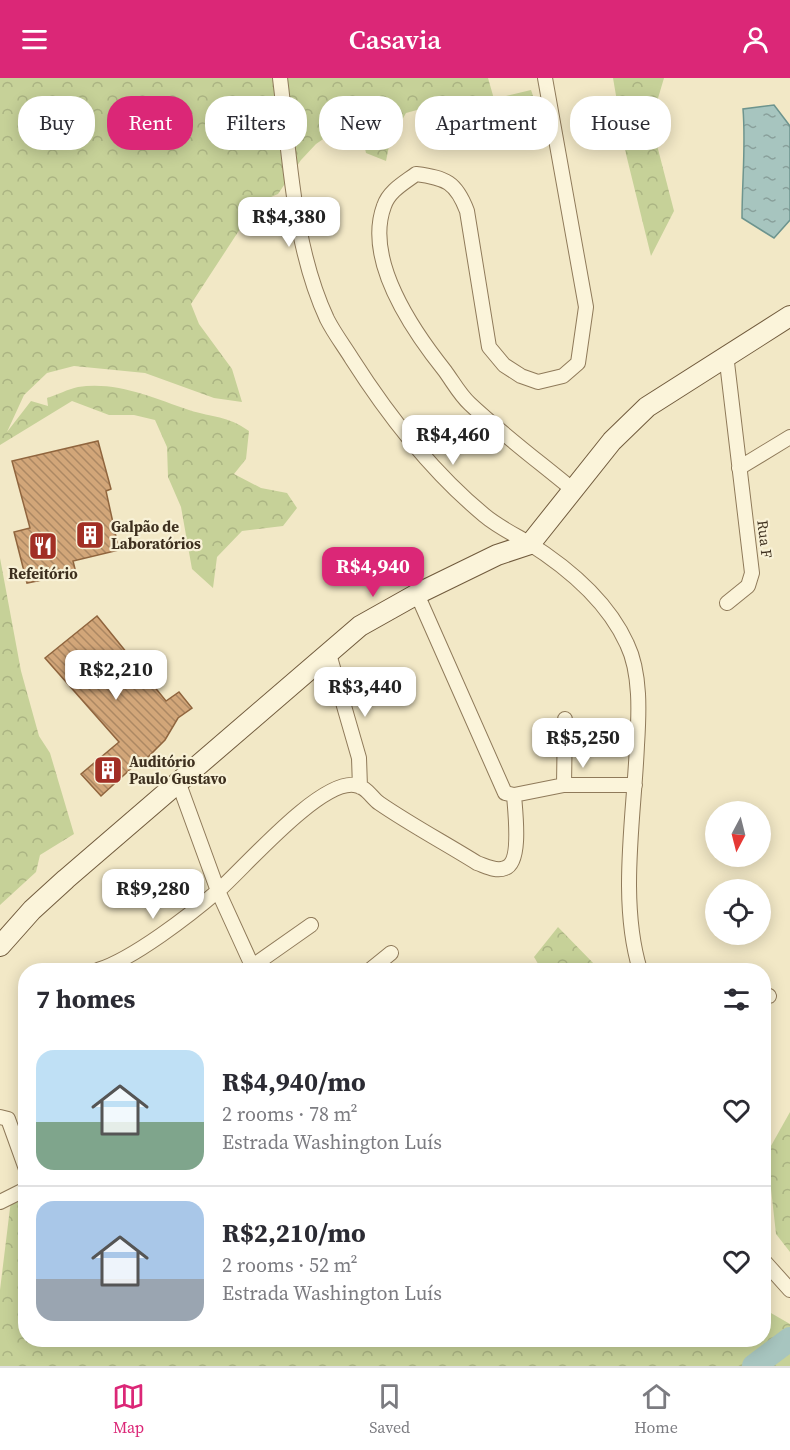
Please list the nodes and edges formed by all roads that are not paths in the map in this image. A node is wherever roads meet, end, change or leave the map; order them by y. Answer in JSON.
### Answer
{"nodes":[{"id":1,"x":280,"y":78,"type":"edge"},
{"id":2,"x":545,"y":78,"type":"edge"},
{"id":3,"x":790,"y":316,"type":"edge"},
{"id":4,"x":726,"y":354,"type":"junction"},
{"id":5,"x":790,"y":437,"type":"edge"},
{"id":6,"x":739,"y":468,"type":"junction"},
{"id":7,"x":572,"y":489,"type":"junction"},
{"id":8,"x":530,"y":544,"type":"junction"},
{"id":9,"x":417,"y":594,"type":"junction"},
{"id":10,"x":727,"y":603,"type":"dead end"},
{"id":11,"x":329,"y":654,"type":"junction"},
{"id":12,"x":565,"y":719,"type":"dead end"},
{"id":13,"x":178,"y":784,"type":"junction"},
{"id":14,"x":564,"y":785,"type":"junction"},
{"id":15,"x":635,"y":785,"type":"junction"},
{"id":16,"x":360,"y":787,"type":"junction"},
{"id":17,"x":514,"y":795,"type":"junction"},
{"id":18,"x":218,"y":891,"type":"junction"},
{"id":19,"x":311,"y":925,"type":"dead end"},
{"id":20,"x":0,"y":946,"type":"edge"},
{"id":21,"x":391,"y":953,"type":"dead end"},
{"id":22,"x":119,"y":963,"type":"edge"},
{"id":23,"x":248,"y":963,"type":"edge"},
{"id":24,"x":259,"y":963,"type":"edge"},
{"id":25,"x":379,"y":963,"type":"edge"},
{"id":26,"x":640,"y":963,"type":"edge"},
{"id":27,"x":0,"y":1117,"type":"edge"},
{"id":28,"x":18,"y":1147,"type":"edge"},
{"id":29,"x":18,"y":1193,"type":"edge"},
{"id":30,"x":0,"y":1202,"type":"edge"},
{"id":31,"x":771,"y":1269,"type":"edge"},
{"id":32,"x":790,"y":1290,"type":"edge"}],
"edges":[{"from":1,"to":8,"type":"street"},
{"from":2,"to":7,"type":"street"},
{"from":3,"to":4,"type":"street"},
{"from":4,"to":6,"type":"street","name":"Rua F"},
{"from":4,"to":7,"type":"street"},
{"from":5,"to":6,"type":"street"},
{"from":6,"to":10,"type":"street","name":"Rua F"},
{"from":7,"to":8,"type":"street"},
{"from":8,"to":9,"type":"street"},
{"from":8,"to":15,"type":"street"},
{"from":9,"to":11,"type":"street"},
{"from":9,"to":17,"type":"street"},
{"from":11,"to":13,"type":"street"},
{"from":11,"to":16,"type":"street"},
{"from":12,"to":14,"type":"street"},
{"from":13,"to":18,"type":"street"},
{"from":13,"to":20,"type":"street"},
{"from":14,"to":15,"type":"street"},
{"from":14,"to":17,"type":"street"},
{"from":15,"to":26,"type":"street"},
{"from":16,"to":17,"type":"street"},
{"from":16,"to":18,"type":"street"},
{"from":18,"to":22,"type":"street"},
{"from":18,"to":23,"type":"street"},
{"from":19,"to":24,"type":"street"},
{"from":21,"to":25,"type":"street"},
{"from":27,"to":28,"type":"street"},
{"from":29,"to":30,"type":"street"},
{"from":31,"to":32,"type":"street"}]}
